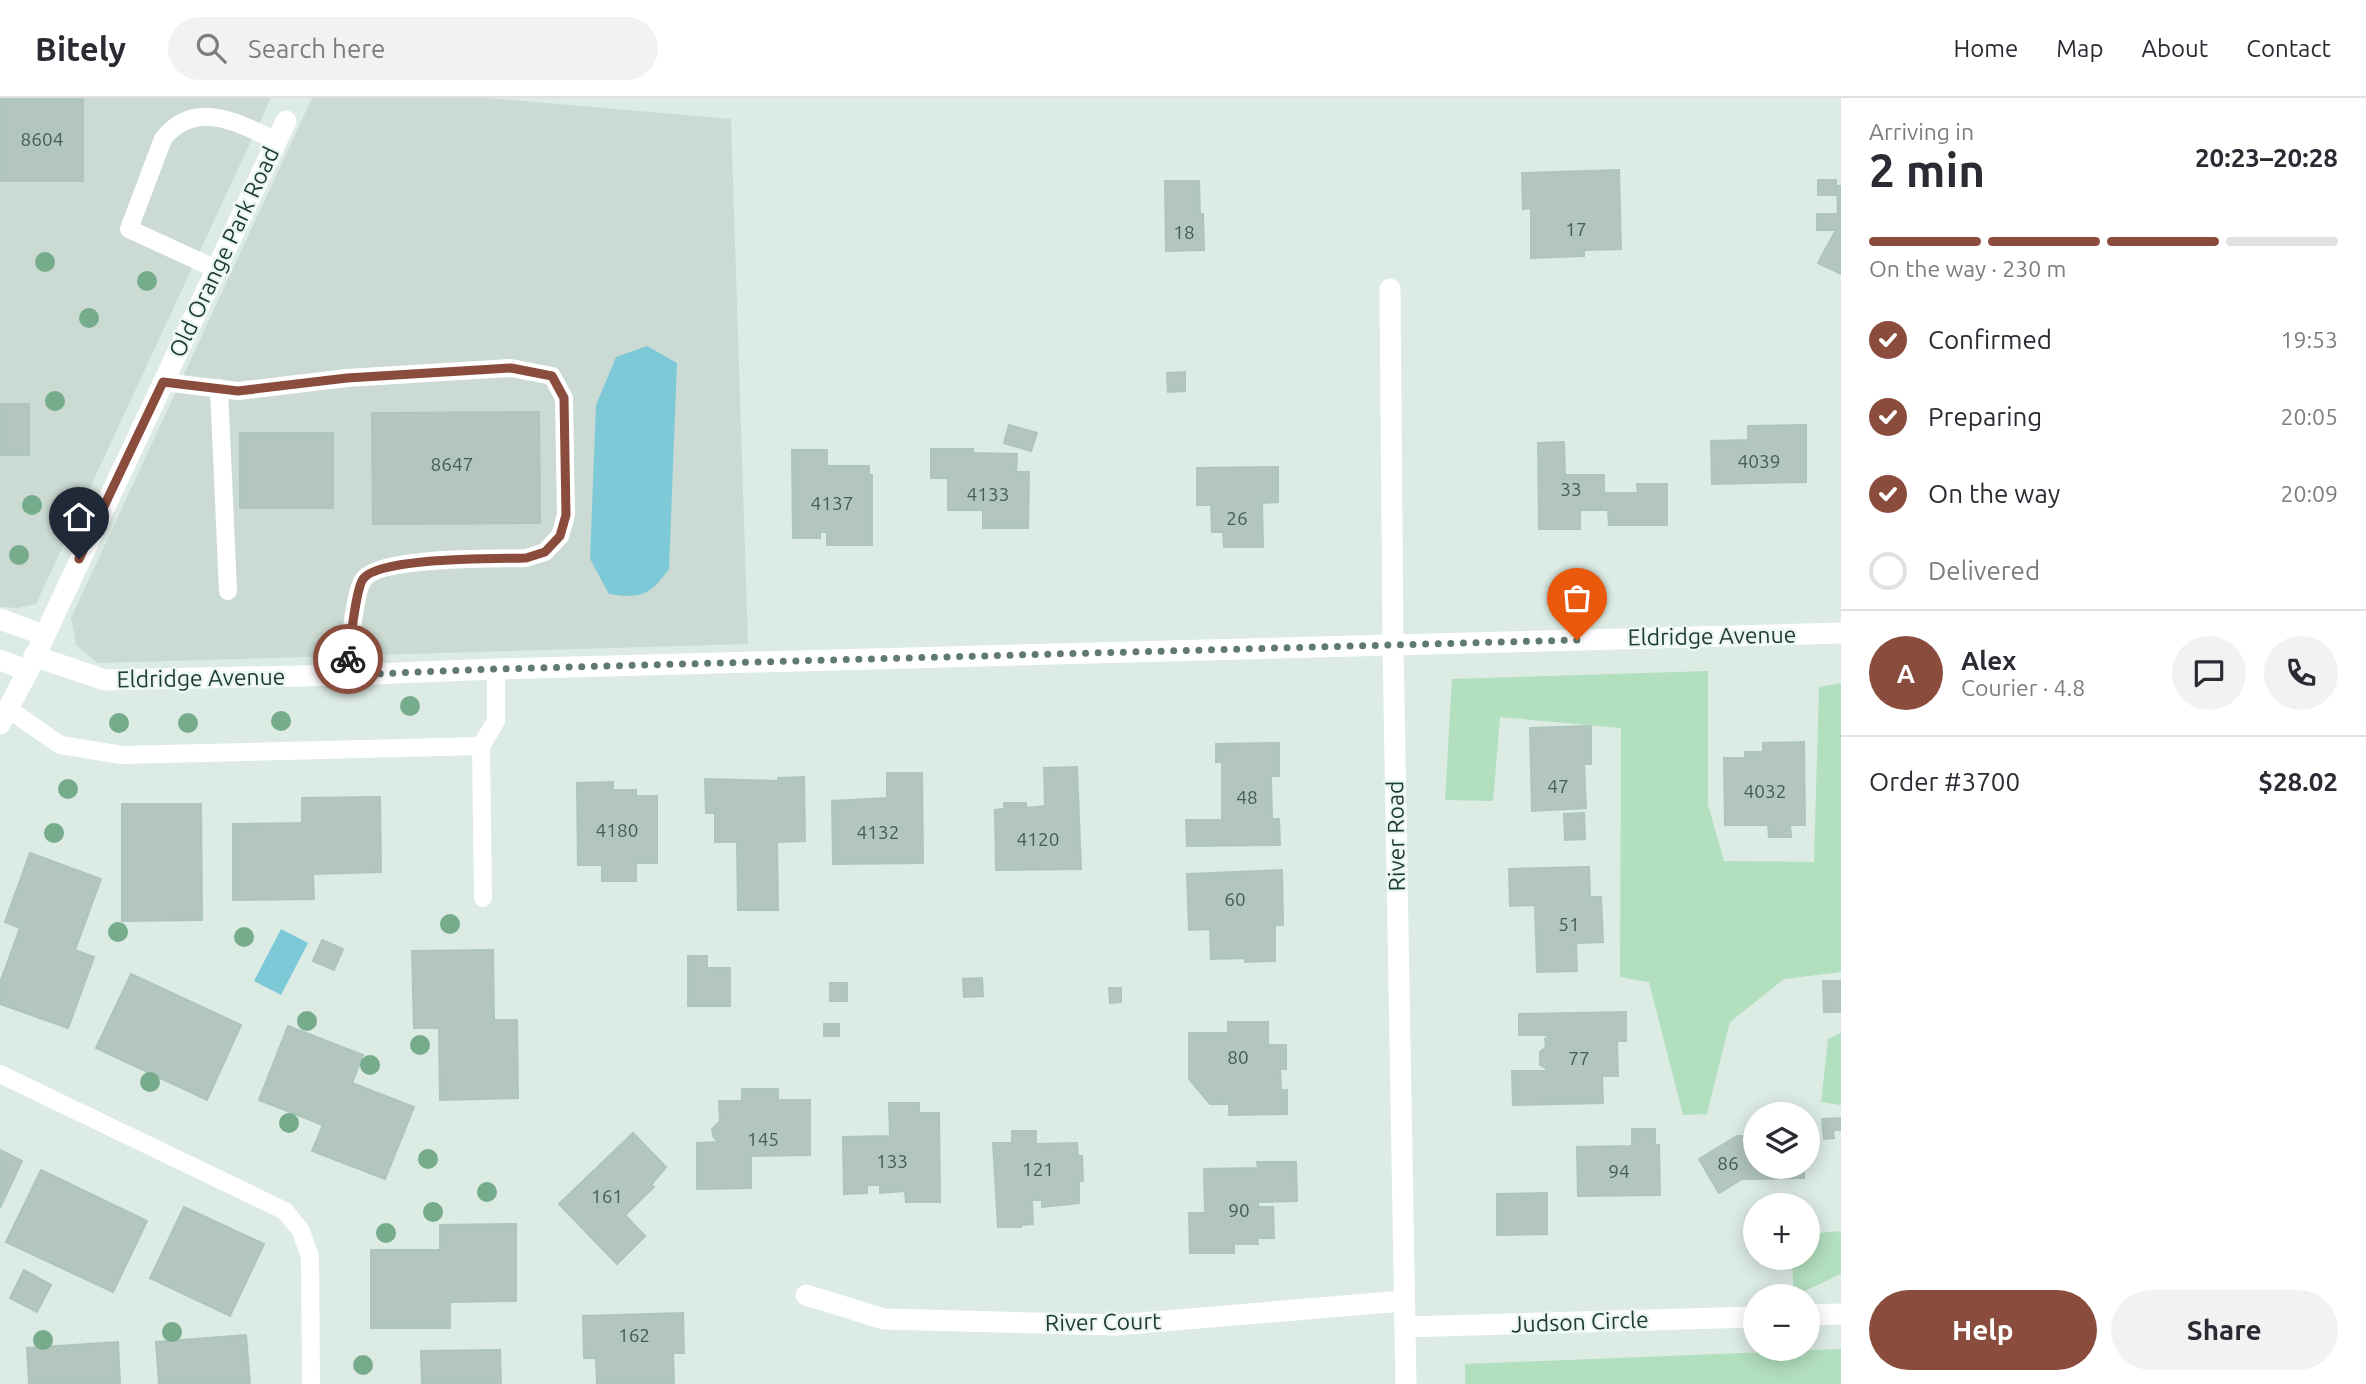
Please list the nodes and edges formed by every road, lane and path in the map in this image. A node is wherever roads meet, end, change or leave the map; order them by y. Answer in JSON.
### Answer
{"nodes":[{"id":1,"x":286,"y":121,"type":"dead end"},
{"id":2,"x":276,"y":141,"type":"junction"},
{"id":3,"x":216,"y":269,"type":"junction"},
{"id":4,"x":1390,"y":289,"type":"dead end"},
{"id":5,"x":163,"y":382,"type":"junction"},
{"id":6,"x":219,"y":388,"type":"junction"},
{"id":7,"x":228,"y":591,"type":"dead end"},
{"id":8,"x":0,"y":618,"type":"edge"},
{"id":9,"x":1841,"y":633,"type":"edge"},
{"id":10,"x":44,"y":635,"type":"junction"},
{"id":11,"x":1393,"y":644,"type":"junction"},
{"id":12,"x":0,"y":660,"type":"edge"},
{"id":13,"x":31,"y":664,"type":"junction"},
{"id":14,"x":496,"y":669,"type":"junction"},
{"id":15,"x":346,"y":675,"type":"junction"},
{"id":16,"x":4,"y":716,"type":"edge"},
{"id":17,"x":481,"y":746,"type":"junction"},
{"id":18,"x":483,"y":898,"type":"dead end"},
{"id":19,"x":0,"y":1074,"type":"edge"},
{"id":20,"x":806,"y":1295,"type":"dead end"},
{"id":21,"x":1403,"y":1301,"type":"junction"},
{"id":22,"x":1841,"y":1314,"type":"edge"},
{"id":23,"x":1820,"y":1315,"type":"edge"},
{"id":24,"x":1743,"y":1317,"type":"edge"},
{"id":25,"x":1405,"y":1327,"type":"junction"},
{"id":26,"x":311,"y":1384,"type":"edge"},
{"id":27,"x":1406,"y":1384,"type":"edge"}],
"edges":[{"from":1,"to":2,"type":"street","name":"Old Orange Park Road"},
{"from":2,"to":3,"type":"street","name":"Old Orange Park Road"},
{"from":2,"to":3,"type":"lane"},
{"from":3,"to":5,"type":"street","name":"Old Orange Park Road"},
{"from":4,"to":11,"type":"street","name":"River Road"},
{"from":5,"to":6,"type":"lane"},
{"from":5,"to":10,"type":"street","name":"Old Orange Park Road"},
{"from":6,"to":7,"type":"lane"},
{"from":6,"to":15,"type":"lane"},
{"from":8,"to":10,"type":"street"},
{"from":9,"to":11,"type":"street","name":"Eldridge Avenue"},
{"from":10,"to":13,"type":"street","name":"Old Orange Park Road"},
{"from":11,"to":14,"type":"street","name":"Eldridge Avenue"},
{"from":11,"to":21,"type":"street","name":"River Road"},
{"from":12,"to":13,"type":"street","name":"Eldridge Avenue"},
{"from":13,"to":15,"type":"street","name":"Eldridge Avenue"},
{"from":13,"to":16,"type":"street","name":"Old Orange Park Road"},
{"from":14,"to":15,"type":"street","name":"Eldridge Avenue"},
{"from":14,"to":17,"type":"lane"},
{"from":16,"to":17,"type":"lane"},
{"from":17,"to":18,"type":"lane"},
{"from":19,"to":26,"type":"lane"},
{"from":20,"to":21,"type":"street","name":"River Court"},
{"from":21,"to":25,"type":"street","name":"River Road"},
{"from":22,"to":23,"type":"street"},
{"from":24,"to":25,"type":"street","name":"Judson Circle"},
{"from":25,"to":27,"type":"street","name":"River Road"}]}
